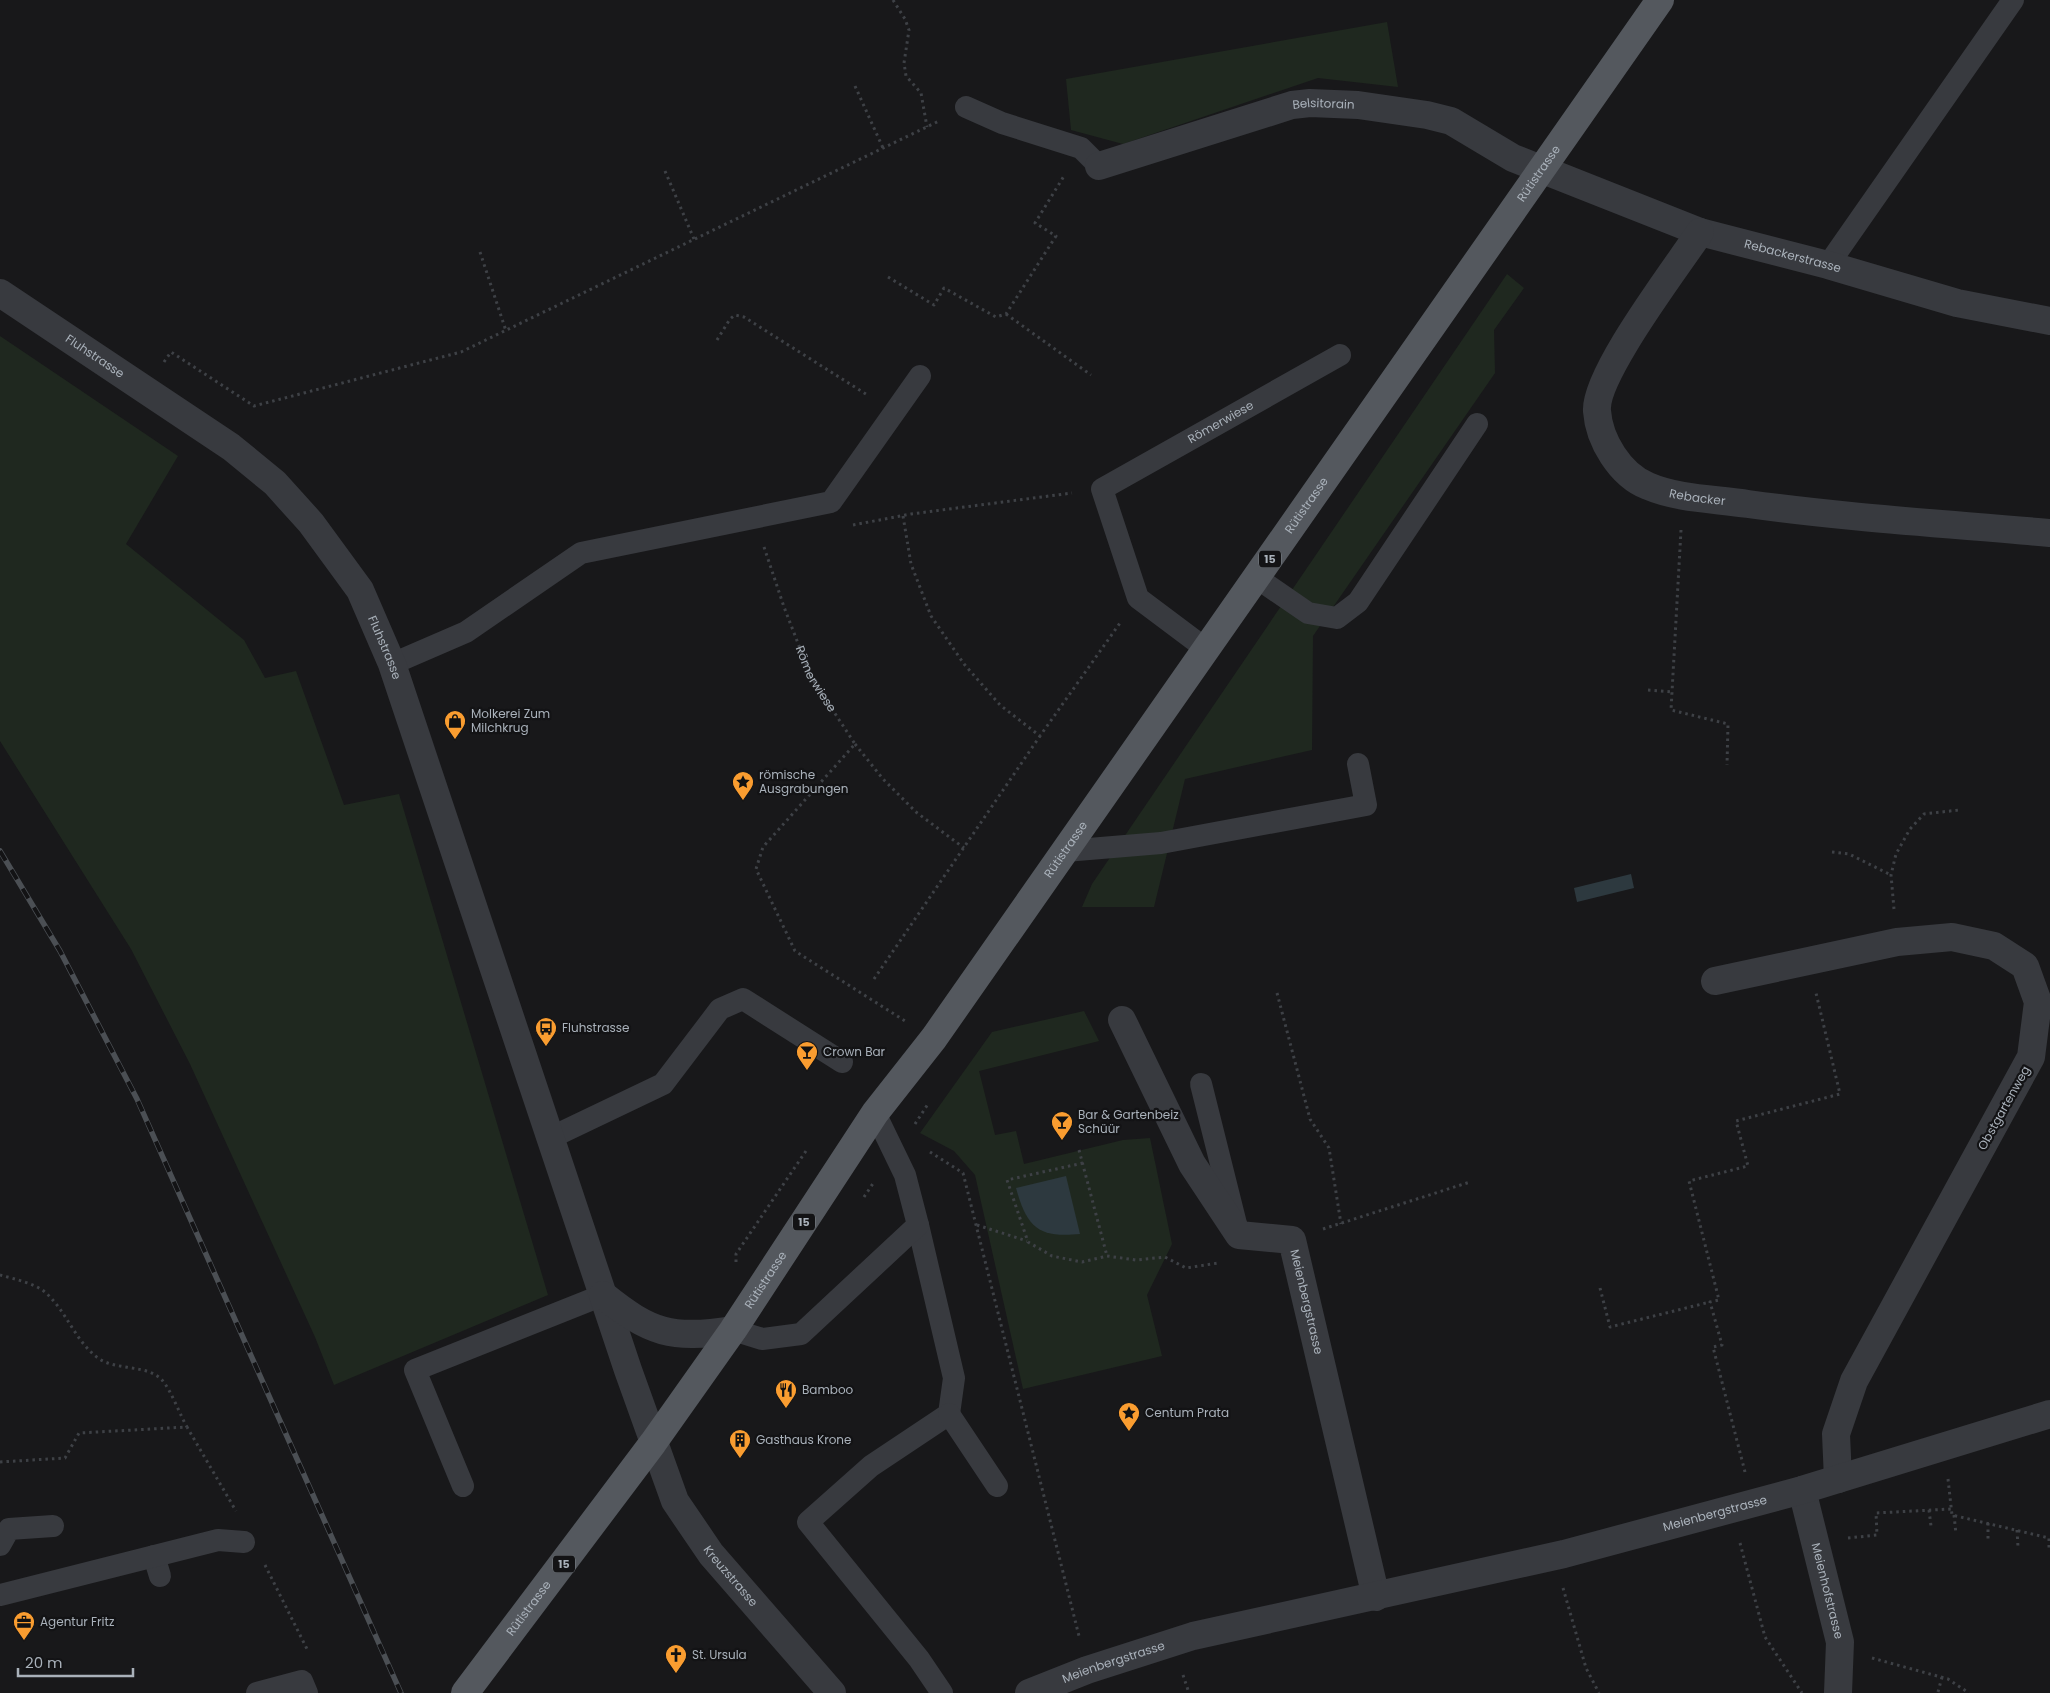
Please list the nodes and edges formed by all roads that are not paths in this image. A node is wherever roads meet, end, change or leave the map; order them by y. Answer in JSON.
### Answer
{"nodes":[{"id":1,"x":1660,"y":0,"type":"edge"},
{"id":2,"x":2014,"y":0,"type":"edge"},
{"id":3,"x":966,"y":107,"type":"road end"},
{"id":4,"x":1090,"y":157,"type":"joint"},
{"id":5,"x":1542,"y":170,"type":"junction"},
{"id":6,"x":1700,"y":232,"type":"junction"},
{"id":7,"x":1828,"y":265,"type":"junction"},
{"id":8,"x":0,"y":293,"type":"edge"},
{"id":9,"x":2050,"y":321,"type":"edge"},
{"id":10,"x":1340,"y":355,"type":"dead end"},
{"id":11,"x":920,"y":376,"type":"dead end"},
{"id":12,"x":1477,"y":424,"type":"dead end"},
{"id":13,"x":2050,"y":533,"type":"edge"},
{"id":14,"x":1257,"y":578,"type":"junction"},
{"id":15,"x":1206,"y":649,"type":"junction"},
{"id":16,"x":392,"y":664,"type":"junction"},
{"id":17,"x":1358,"y":764,"type":"dead end"},
{"id":18,"x":1065,"y":851,"type":"junction"},
{"id":19,"x":1715,"y":981,"type":"dead end"},
{"id":20,"x":1122,"y":1020,"type":"dead end"},
{"id":21,"x":842,"y":1062,"type":"dead end"},
{"id":22,"x":1201,"y":1084,"type":"dead end"},
{"id":23,"x":875,"y":1113,"type":"junction"},
{"id":24,"x":550,"y":1138,"type":"junction"},
{"id":25,"x":918,"y":1225,"type":"junction"},
{"id":26,"x":1239,"y":1235,"type":"junction"},
{"id":27,"x":603,"y":1295,"type":"junction"},
{"id":28,"x":733,"y":1330,"type":"junction"},
{"id":29,"x":949,"y":1414,"type":"junction"},
{"id":30,"x":2050,"y":1414,"type":"edge"},
{"id":31,"x":653,"y":1443,"type":"junction"},
{"id":32,"x":1838,"y":1479,"type":"junction"},
{"id":33,"x":462,"y":1486,"type":"dead end"},
{"id":34,"x":996,"y":1486,"type":"dead end"},
{"id":35,"x":1802,"y":1490,"type":"junction"},
{"id":36,"x":53,"y":1526,"type":"dead end"},
{"id":37,"x":244,"y":1542,"type":"road end"},
{"id":38,"x":0,"y":1545,"type":"edge"},
{"id":39,"x":0,"y":1595,"type":"edge"},
{"id":40,"x":1376,"y":1597,"type":"junction"},
{"id":41,"x":257,"y":1693,"type":"edge"},
{"id":42,"x":307,"y":1693,"type":"edge"},
{"id":43,"x":465,"y":1693,"type":"edge"},
{"id":44,"x":832,"y":1693,"type":"edge"},
{"id":45,"x":942,"y":1693,"type":"edge"},
{"id":46,"x":1029,"y":1693,"type":"edge"},
{"id":47,"x":1838,"y":1693,"type":"edge"}],
"edges":[{"from":1,"to":5,"type":"main road","name":"Rütistrasse","number":"15"},
{"from":2,"to":7,"type":"lane"},
{"from":3,"to":4,"type":"lane"},
{"from":4,"to":5,"type":"street","name":"Belsitorain"},
{"from":5,"to":6,"type":"street","name":"Rebackerstrasse"},
{"from":5,"to":14,"type":"main road","name":"Rütistrasse","number":"15"},
{"from":6,"to":7,"type":"street","name":"Rebackerstrasse"},
{"from":6,"to":13,"type":"street","name":"Rebacker"},
{"from":7,"to":9,"type":"street","name":"Rebackerstrasse"},
{"from":8,"to":16,"type":"street","name":"Fluhstrasse"},
{"from":10,"to":15,"type":"lane","name":"Römerwiese"},
{"from":11,"to":16,"type":"lane"},
{"from":12,"to":14,"type":"lane"},
{"from":14,"to":15,"type":"main road","name":"Rütistrasse","number":"15"},
{"from":15,"to":18,"type":"main road","name":"Rütistrasse","number":"15"},
{"from":16,"to":24,"type":"street","name":"Fluhstrasse"},
{"from":17,"to":18,"type":"lane"},
{"from":18,"to":23,"type":"main road","name":"Rütistrasse","number":"15"},
{"from":19,"to":32,"type":"street","name":"Obstgartenweg"},
{"from":20,"to":26,"type":"street"},
{"from":21,"to":24,"type":"lane"},
{"from":22,"to":26,"type":"lane"},
{"from":23,"to":25,"type":"lane"},
{"from":23,"to":28,"type":"main road","name":"Rütistrasse","number":"15"},
{"from":24,"to":27,"type":"street","name":"Fluhstrasse"},
{"from":25,"to":28,"type":"lane"},
{"from":25,"to":29,"type":"lane"},
{"from":26,"to":40,"type":"street","name":"Meienbergstrasse"},
{"from":27,"to":28,"type":"street"},
{"from":27,"to":31,"type":"street","name":"Fluhstrasse"},
{"from":27,"to":33,"type":"lane"},
{"from":28,"to":31,"type":"main road","name":"Rütistrasse","number":"15"},
{"from":29,"to":34,"type":"lane"},
{"from":29,"to":45,"type":"lane"},
{"from":30,"to":32,"type":"street","name":"Meienbergstrasse"},
{"from":31,"to":43,"type":"main road","name":"Rütistrasse","number":"15"},
{"from":31,"to":44,"type":"street","name":"Kreuzstrasse"},
{"from":32,"to":35,"type":"street","name":"Meienbergstrasse"},
{"from":35,"to":40,"type":"street","name":"Meienbergstrasse"},
{"from":35,"to":47,"type":"street","name":"Meienhofstrasse"},
{"from":36,"to":38,"type":"lane"},
{"from":37,"to":39,"type":"lane"},
{"from":40,"to":46,"type":"street","name":"Meienbergstrasse"},
{"from":41,"to":42,"type":"lane"}]}
